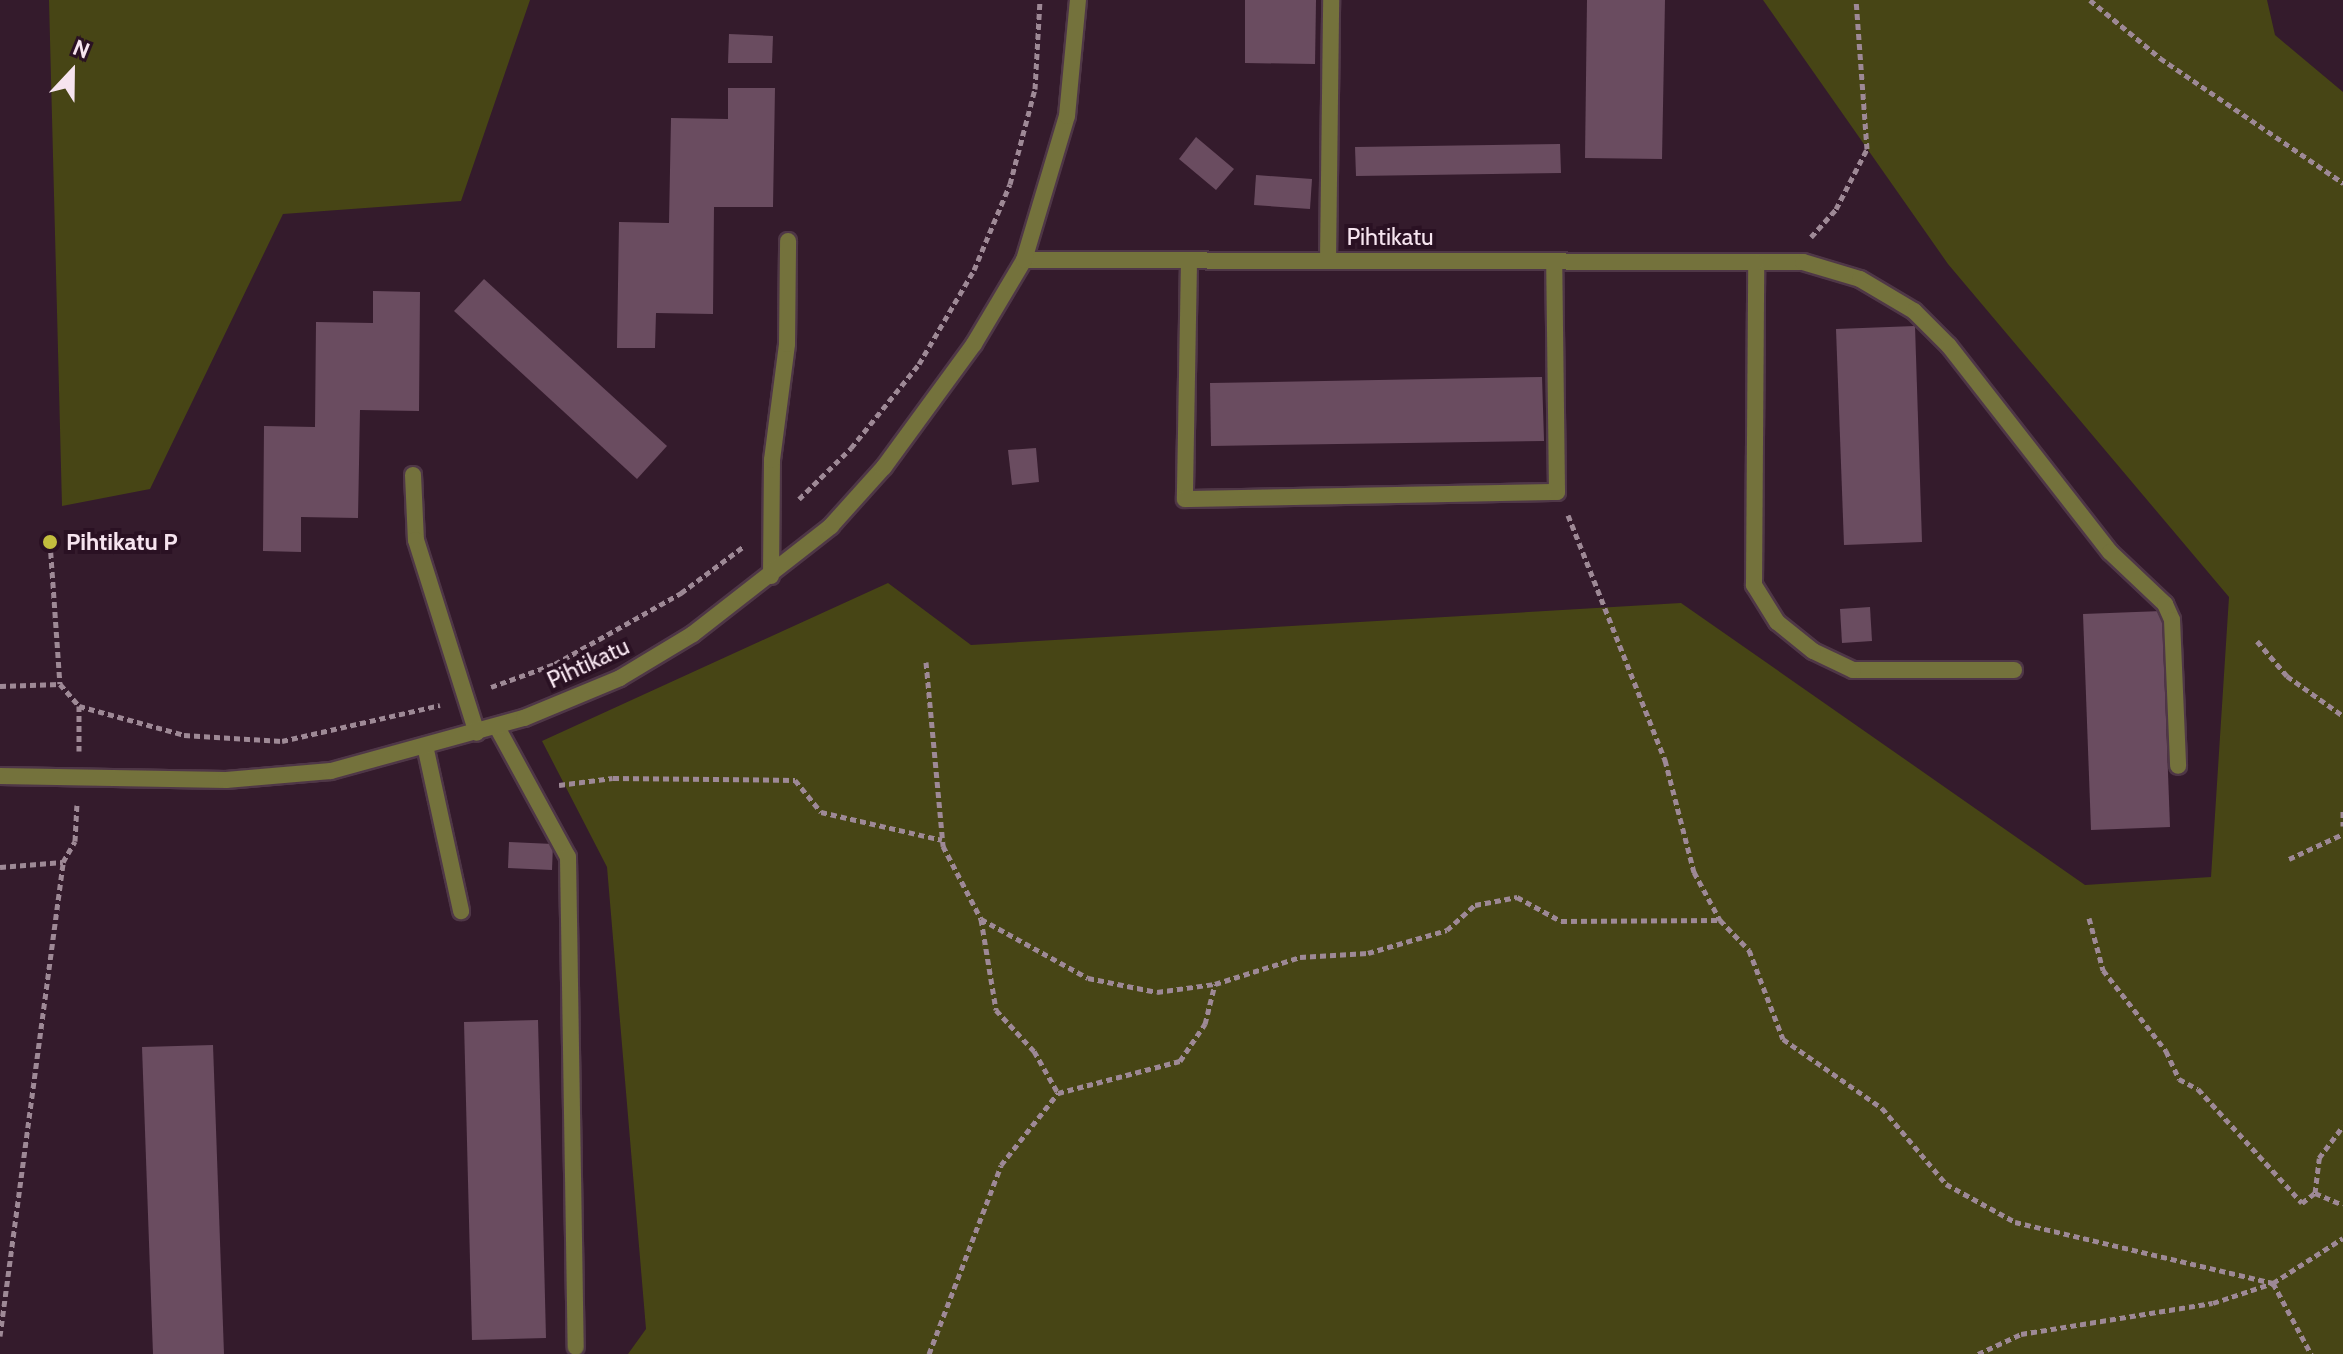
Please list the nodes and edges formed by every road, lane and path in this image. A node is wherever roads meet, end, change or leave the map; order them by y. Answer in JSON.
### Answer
{"nodes":[{"id":1,"x":1040,"y":0,"type":"edge"},
{"id":2,"x":1078,"y":0,"type":"edge"},
{"id":3,"x":1331,"y":0,"type":"edge"},
{"id":4,"x":1856,"y":0,"type":"edge"},
{"id":5,"x":2090,"y":0,"type":"edge"},
{"id":6,"x":2343,"y":183,"type":"edge"},
{"id":7,"x":788,"y":241,"type":"dead end"},
{"id":8,"x":1024,"y":260,"type":"junction"},
{"id":9,"x":1189,"y":261,"type":"junction"},
{"id":10,"x":1328,"y":261,"type":"junction"},
{"id":11,"x":1554,"y":262,"type":"junction"},
{"id":12,"x":1756,"y":262,"type":"junction"},
{"id":13,"x":1798,"y":262,"type":"junction"},
{"id":14,"x":413,"y":475,"type":"dead end"},
{"id":15,"x":1557,"y":492,"type":"junction"},
{"id":16,"x":771,"y":526,"type":"junction"},
{"id":17,"x":50,"y":542,"type":"dead end"},
{"id":18,"x":771,"y":576,"type":"junction"},
{"id":19,"x":2257,"y":641,"type":"dead end"},
{"id":20,"x":926,"y":662,"type":"dead end"},
{"id":21,"x":2014,"y":670,"type":"dead end"},
{"id":22,"x":60,"y":684,"type":"junction"},
{"id":23,"x":0,"y":686,"type":"edge"},
{"id":24,"x":467,"y":696,"type":"junction"},
{"id":25,"x":79,"y":706,"type":"junction"},
{"id":26,"x":2343,"y":716,"type":"edge"},
{"id":27,"x":497,"y":727,"type":"junction"},
{"id":28,"x":477,"y":733,"type":"junction"},
{"id":29,"x":426,"y":750,"type":"junction"},
{"id":30,"x":2178,"y":766,"type":"dead end"},
{"id":31,"x":0,"y":776,"type":"edge"},
{"id":32,"x":78,"y":781,"type":"junction"},
{"id":33,"x":531,"y":789,"type":"junction"},
{"id":34,"x":2343,"y":811,"type":"edge"},
{"id":35,"x":2343,"y":826,"type":"edge"},
{"id":36,"x":2343,"y":834,"type":"edge"},
{"id":37,"x":942,"y":840,"type":"junction"},
{"id":38,"x":2289,"y":859,"type":"dead end"},
{"id":39,"x":63,"y":862,"type":"junction"},
{"id":40,"x":0,"y":867,"type":"edge"},
{"id":41,"x":461,"y":911,"type":"dead end"},
{"id":42,"x":2089,"y":918,"type":"dead end"},
{"id":43,"x":981,"y":919,"type":"junction"},
{"id":44,"x":1720,"y":920,"type":"junction"},
{"id":45,"x":1215,"y":984,"type":"junction"},
{"id":46,"x":1058,"y":1093,"type":"junction"},
{"id":47,"x":2343,"y":1126,"type":"edge"},
{"id":48,"x":2315,"y":1193,"type":"junction"},
{"id":49,"x":2343,"y":1205,"type":"edge"},
{"id":50,"x":2343,"y":1238,"type":"edge"},
{"id":51,"x":2273,"y":1283,"type":"junction"},
{"id":52,"x":0,"y":1336,"type":"edge"},
{"id":53,"x":576,"y":1347,"type":"dead end"},
{"id":54,"x":929,"y":1354,"type":"edge"},
{"id":55,"x":1978,"y":1354,"type":"edge"},
{"id":56,"x":2311,"y":1354,"type":"edge"}],
"edges":[{"from":1,"to":16,"type":"path"},
{"from":2,"to":8,"type":"street","name":"Pihtikatu"},
{"from":3,"to":10,"type":"street"},
{"from":4,"to":13,"type":"path"},
{"from":5,"to":6,"type":"path"},
{"from":7,"to":16,"type":"street"},
{"from":8,"to":9,"type":"street","name":"Pihtikatu"},
{"from":8,"to":18,"type":"street","name":"Pihtikatu"},
{"from":9,"to":10,"type":"street","name":"Pihtikatu"},
{"from":9,"to":15,"type":"street"},
{"from":10,"to":11,"type":"street","name":"Pihtikatu"},
{"from":11,"to":12,"type":"street","name":"Pihtikatu"},
{"from":11,"to":15,"type":"street"},
{"from":12,"to":13,"type":"street","name":"Pihtikatu"},
{"from":12,"to":21,"type":"street"},
{"from":13,"to":30,"type":"street","name":"Pihtikatu"},
{"from":14,"to":24,"type":"street"},
{"from":15,"to":44,"type":"path"},
{"from":16,"to":18,"type":"street"},
{"from":16,"to":24,"type":"path"},
{"from":17,"to":22,"type":"path"},
{"from":18,"to":27,"type":"street","name":"Pihtikatu"},
{"from":19,"to":26,"type":"path"},
{"from":20,"to":37,"type":"path"},
{"from":22,"to":23,"type":"path"},
{"from":22,"to":25,"type":"path"},
{"from":24,"to":25,"type":"path"},
{"from":24,"to":28,"type":"street"},
{"from":25,"to":32,"type":"path"},
{"from":27,"to":28,"type":"street","name":"Pihtikatu"},
{"from":27,"to":33,"type":"street"},
{"from":28,"to":29,"type":"street","name":"Pihtikatu"},
{"from":29,"to":32,"type":"street","name":"Pihtikatu"},
{"from":29,"to":41,"type":"street"},
{"from":31,"to":32,"type":"street","name":"Pihtikatu"},
{"from":32,"to":39,"type":"path"},
{"from":33,"to":37,"type":"path"},
{"from":33,"to":53,"type":"street"},
{"from":34,"to":35,"type":"path"},
{"from":36,"to":38,"type":"path"},
{"from":37,"to":43,"type":"path"},
{"from":39,"to":40,"type":"path"},
{"from":39,"to":52,"type":"path"},
{"from":42,"to":48,"type":"path"},
{"from":43,"to":45,"type":"path"},
{"from":43,"to":46,"type":"path"},
{"from":44,"to":45,"type":"path"},
{"from":44,"to":51,"type":"path"},
{"from":45,"to":46,"type":"path"},
{"from":46,"to":54,"type":"path"},
{"from":47,"to":48,"type":"path"},
{"from":48,"to":49,"type":"path"},
{"from":50,"to":51,"type":"path"},
{"from":51,"to":55,"type":"path"},
{"from":51,"to":56,"type":"path"}]}
